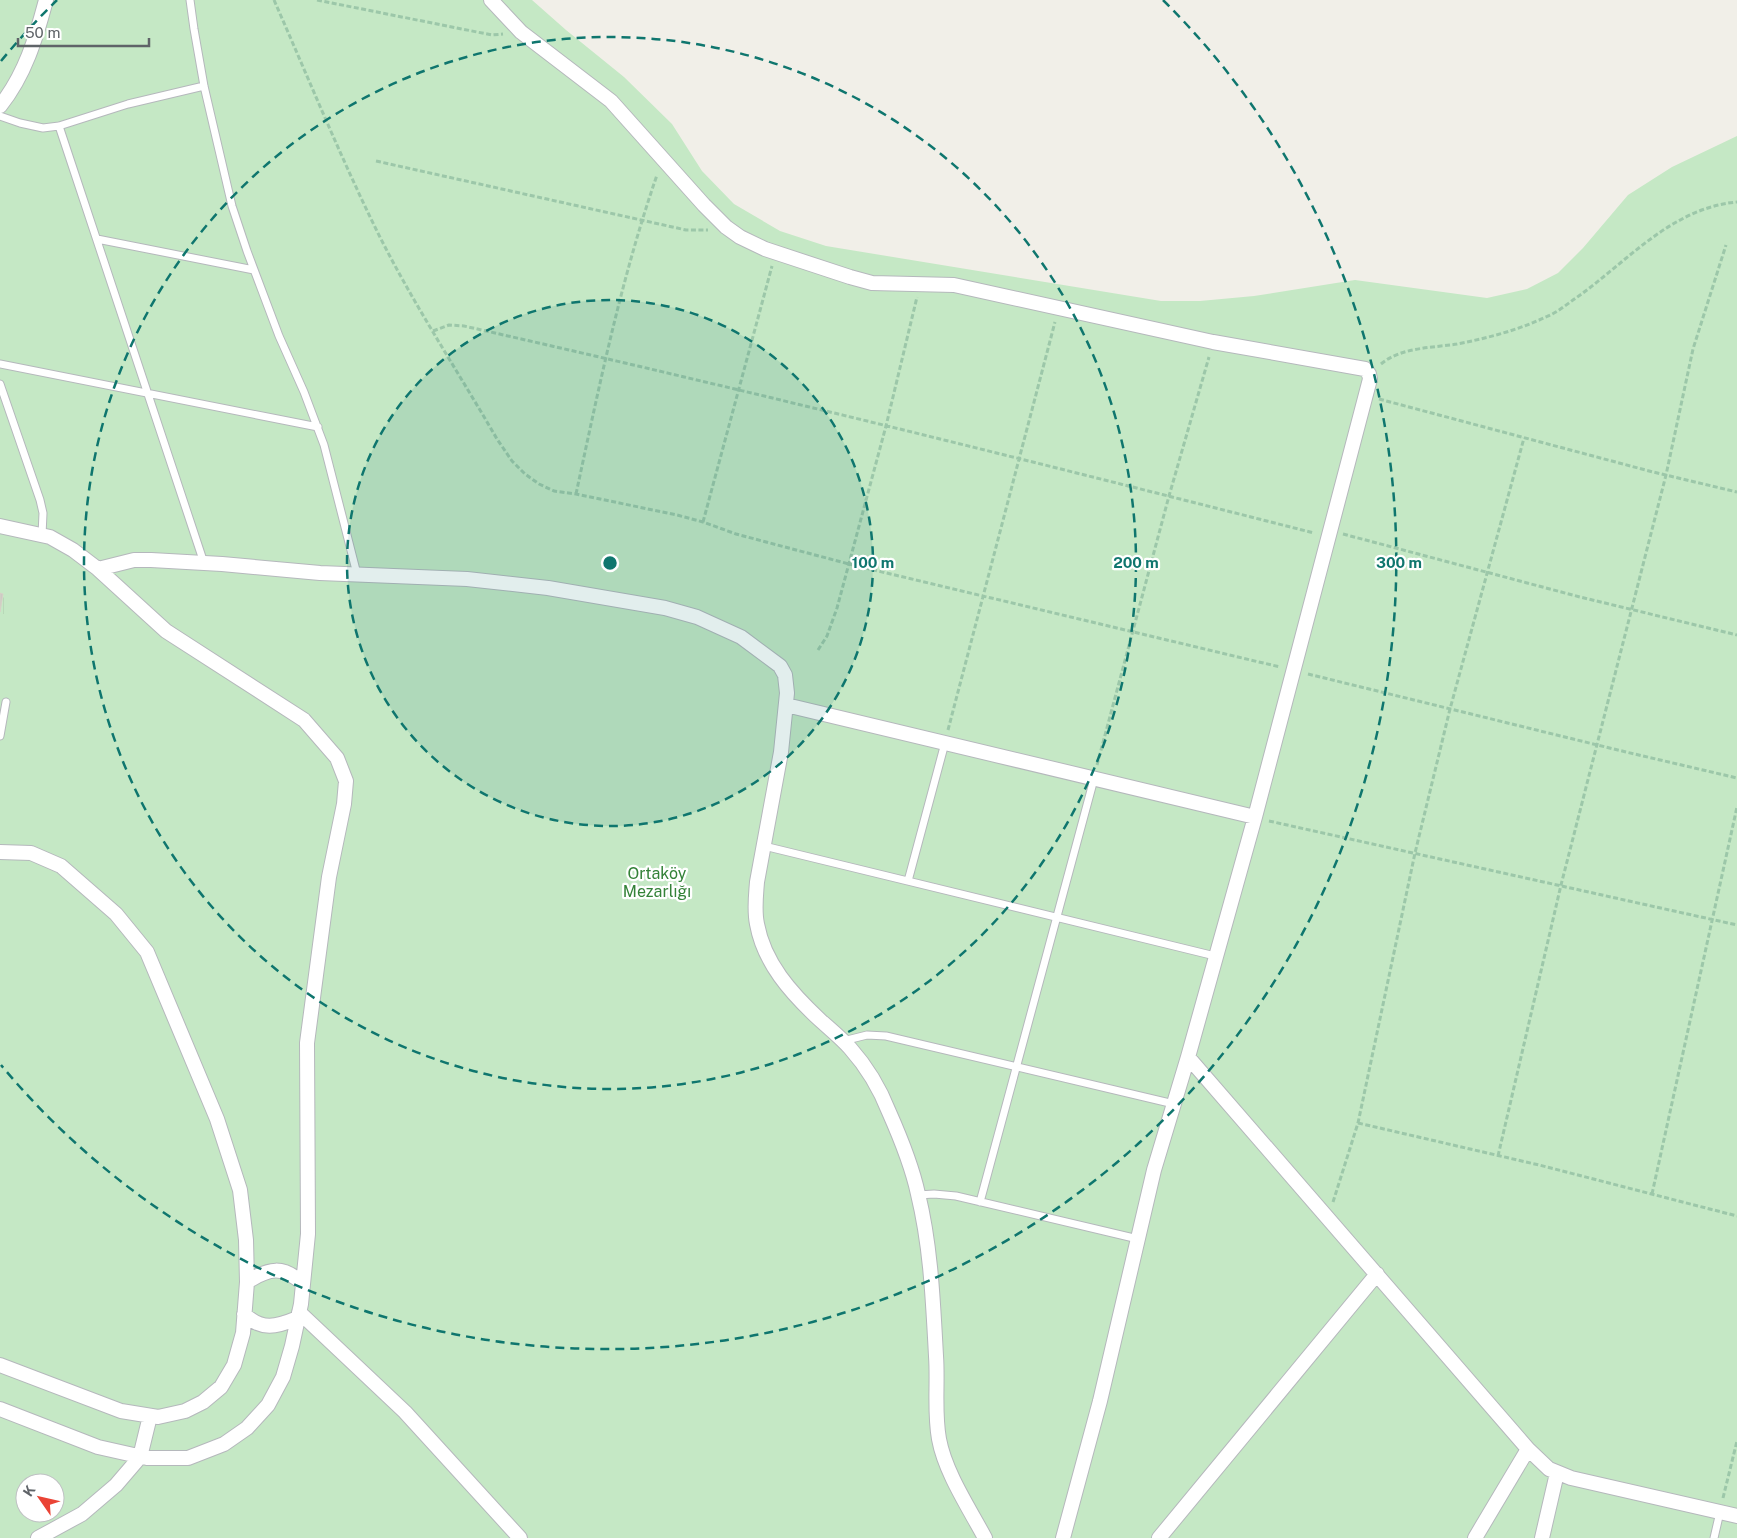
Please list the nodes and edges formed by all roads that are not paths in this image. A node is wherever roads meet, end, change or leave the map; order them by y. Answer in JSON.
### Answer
{"nodes":[{"id":1,"x":46,"y":0,"type":"edge"},
{"id":2,"x":190,"y":0,"type":"edge"},
{"id":3,"x":491,"y":0,"type":"edge"},
{"id":4,"x":204,"y":86,"type":"junction"},
{"id":5,"x":0,"y":106,"type":"edge"},
{"id":6,"x":0,"y":116,"type":"edge"},
{"id":7,"x":59,"y":126,"type":"junction"},
{"id":8,"x":97,"y":239,"type":"junction"},
{"id":9,"x":254,"y":270,"type":"junction"},
{"id":10,"x":0,"y":364,"type":"edge"},
{"id":11,"x":0,"y":384,"type":"edge"},
{"id":12,"x":147,"y":392,"type":"junction"},
{"id":13,"x":318,"y":427,"type":"junction"},
{"id":14,"x":0,"y":526,"type":"edge"},
{"id":15,"x":42,"y":535,"type":"junction"},
{"id":16,"x":204,"y":563,"type":"junction"},
{"id":17,"x":98,"y":569,"type":"junction"},
{"id":18,"x":357,"y":574,"type":"junction"},
{"id":19,"x":6,"y":702,"type":"dead end"},
{"id":20,"x":786,"y":705,"type":"junction"},
{"id":21,"x":0,"y":736,"type":"edge"},
{"id":22,"x":945,"y":743,"type":"junction"},
{"id":23,"x":1094,"y":779,"type":"junction"},
{"id":24,"x":1255,"y":817,"type":"junction"},
{"id":25,"x":764,"y":846,"type":"junction"},
{"id":26,"x":0,"y":852,"type":"edge"},
{"id":27,"x":908,"y":881,"type":"junction"},
{"id":28,"x":1056,"y":917,"type":"junction"},
{"id":29,"x":1215,"y":956,"type":"junction"},
{"id":30,"x":842,"y":1041,"type":"junction"},
{"id":31,"x":1188,"y":1057,"type":"junction"},
{"id":32,"x":1016,"y":1066,"type":"junction"},
{"id":33,"x":1174,"y":1104,"type":"junction"},
{"id":34,"x":918,"y":1194,"type":"junction"},
{"id":35,"x":980,"y":1202,"type":"junction"},
{"id":36,"x":1138,"y":1239,"type":"junction"},
{"id":37,"x":1377,"y":1274,"type":"junction"},
{"id":38,"x":247,"y":1282,"type":"junction"},
{"id":39,"x":303,"y":1284,"type":"junction"},
{"id":40,"x":244,"y":1314,"type":"junction"},
{"id":41,"x":298,"y":1315,"type":"junction"},
{"id":42,"x":0,"y":1365,"type":"edge"},
{"id":43,"x":0,"y":1409,"type":"edge"},
{"id":44,"x":150,"y":1416,"type":"junction"},
{"id":45,"x":1528,"y":1449,"type":"junction"},
{"id":46,"x":140,"y":1457,"type":"junction"},
{"id":47,"x":1557,"y":1473,"type":"junction"},
{"id":48,"x":1720,"y":1512,"type":"junction"},
{"id":49,"x":1737,"y":1516,"type":"edge"},
{"id":50,"x":38,"y":1538,"type":"edge"},
{"id":51,"x":520,"y":1538,"type":"edge"},
{"id":52,"x":985,"y":1538,"type":"edge"},
{"id":53,"x":1063,"y":1538,"type":"edge"},
{"id":54,"x":1159,"y":1538,"type":"edge"},
{"id":55,"x":1474,"y":1538,"type":"edge"},
{"id":56,"x":1542,"y":1538,"type":"edge"},
{"id":57,"x":1714,"y":1538,"type":"edge"}],
"edges":[{"from":1,"to":5,"type":"street"},
{"from":2,"to":4,"type":"lane"},
{"from":3,"to":24,"type":"street"},
{"from":4,"to":7,"type":"lane"},
{"from":4,"to":9,"type":"lane"},
{"from":6,"to":7,"type":"lane"},
{"from":7,"to":8,"type":"lane"},
{"from":8,"to":9,"type":"lane"},
{"from":8,"to":12,"type":"lane"},
{"from":9,"to":13,"type":"lane"},
{"from":10,"to":12,"type":"lane"},
{"from":11,"to":15,"type":"lane"},
{"from":12,"to":13,"type":"lane"},
{"from":12,"to":16,"type":"lane"},
{"from":13,"to":18,"type":"lane"},
{"from":14,"to":15,"type":"street"},
{"from":15,"to":17,"type":"street"},
{"from":16,"to":17,"type":"street"},
{"from":16,"to":18,"type":"street"},
{"from":17,"to":39,"type":"street"},
{"from":18,"to":20,"type":"street"},
{"from":19,"to":21,"type":"lane"},
{"from":20,"to":22,"type":"street"},
{"from":20,"to":25,"type":"street"},
{"from":22,"to":23,"type":"street"},
{"from":22,"to":27,"type":"lane"},
{"from":23,"to":24,"type":"street"},
{"from":23,"to":28,"type":"lane"},
{"from":24,"to":29,"type":"street"},
{"from":25,"to":27,"type":"lane"},
{"from":25,"to":30,"type":"street"},
{"from":26,"to":38,"type":"street"},
{"from":27,"to":28,"type":"lane"},
{"from":28,"to":29,"type":"lane"},
{"from":28,"to":32,"type":"lane"},
{"from":29,"to":31,"type":"street"},
{"from":30,"to":32,"type":"lane"},
{"from":30,"to":34,"type":"street"},
{"from":31,"to":33,"type":"street"},
{"from":31,"to":37,"type":"street"},
{"from":32,"to":33,"type":"lane"},
{"from":32,"to":35,"type":"lane"},
{"from":33,"to":36,"type":"street"},
{"from":34,"to":35,"type":"lane"},
{"from":34,"to":52,"type":"street"},
{"from":35,"to":36,"type":"lane"},
{"from":36,"to":53,"type":"street"},
{"from":37,"to":45,"type":"street"},
{"from":37,"to":54,"type":"street"},
{"from":38,"to":39,"type":"street"},
{"from":38,"to":40,"type":"street"},
{"from":39,"to":41,"type":"street"},
{"from":40,"to":41,"type":"street"},
{"from":40,"to":44,"type":"street"},
{"from":41,"to":46,"type":"street"},
{"from":41,"to":51,"type":"street"},
{"from":42,"to":44,"type":"street"},
{"from":43,"to":46,"type":"street"},
{"from":44,"to":46,"type":"street"},
{"from":45,"to":47,"type":"street"},
{"from":45,"to":55,"type":"street"},
{"from":46,"to":50,"type":"street"},
{"from":47,"to":48,"type":"street"},
{"from":47,"to":56,"type":"street"},
{"from":48,"to":49,"type":"street"},
{"from":48,"to":57,"type":"lane"}]}
